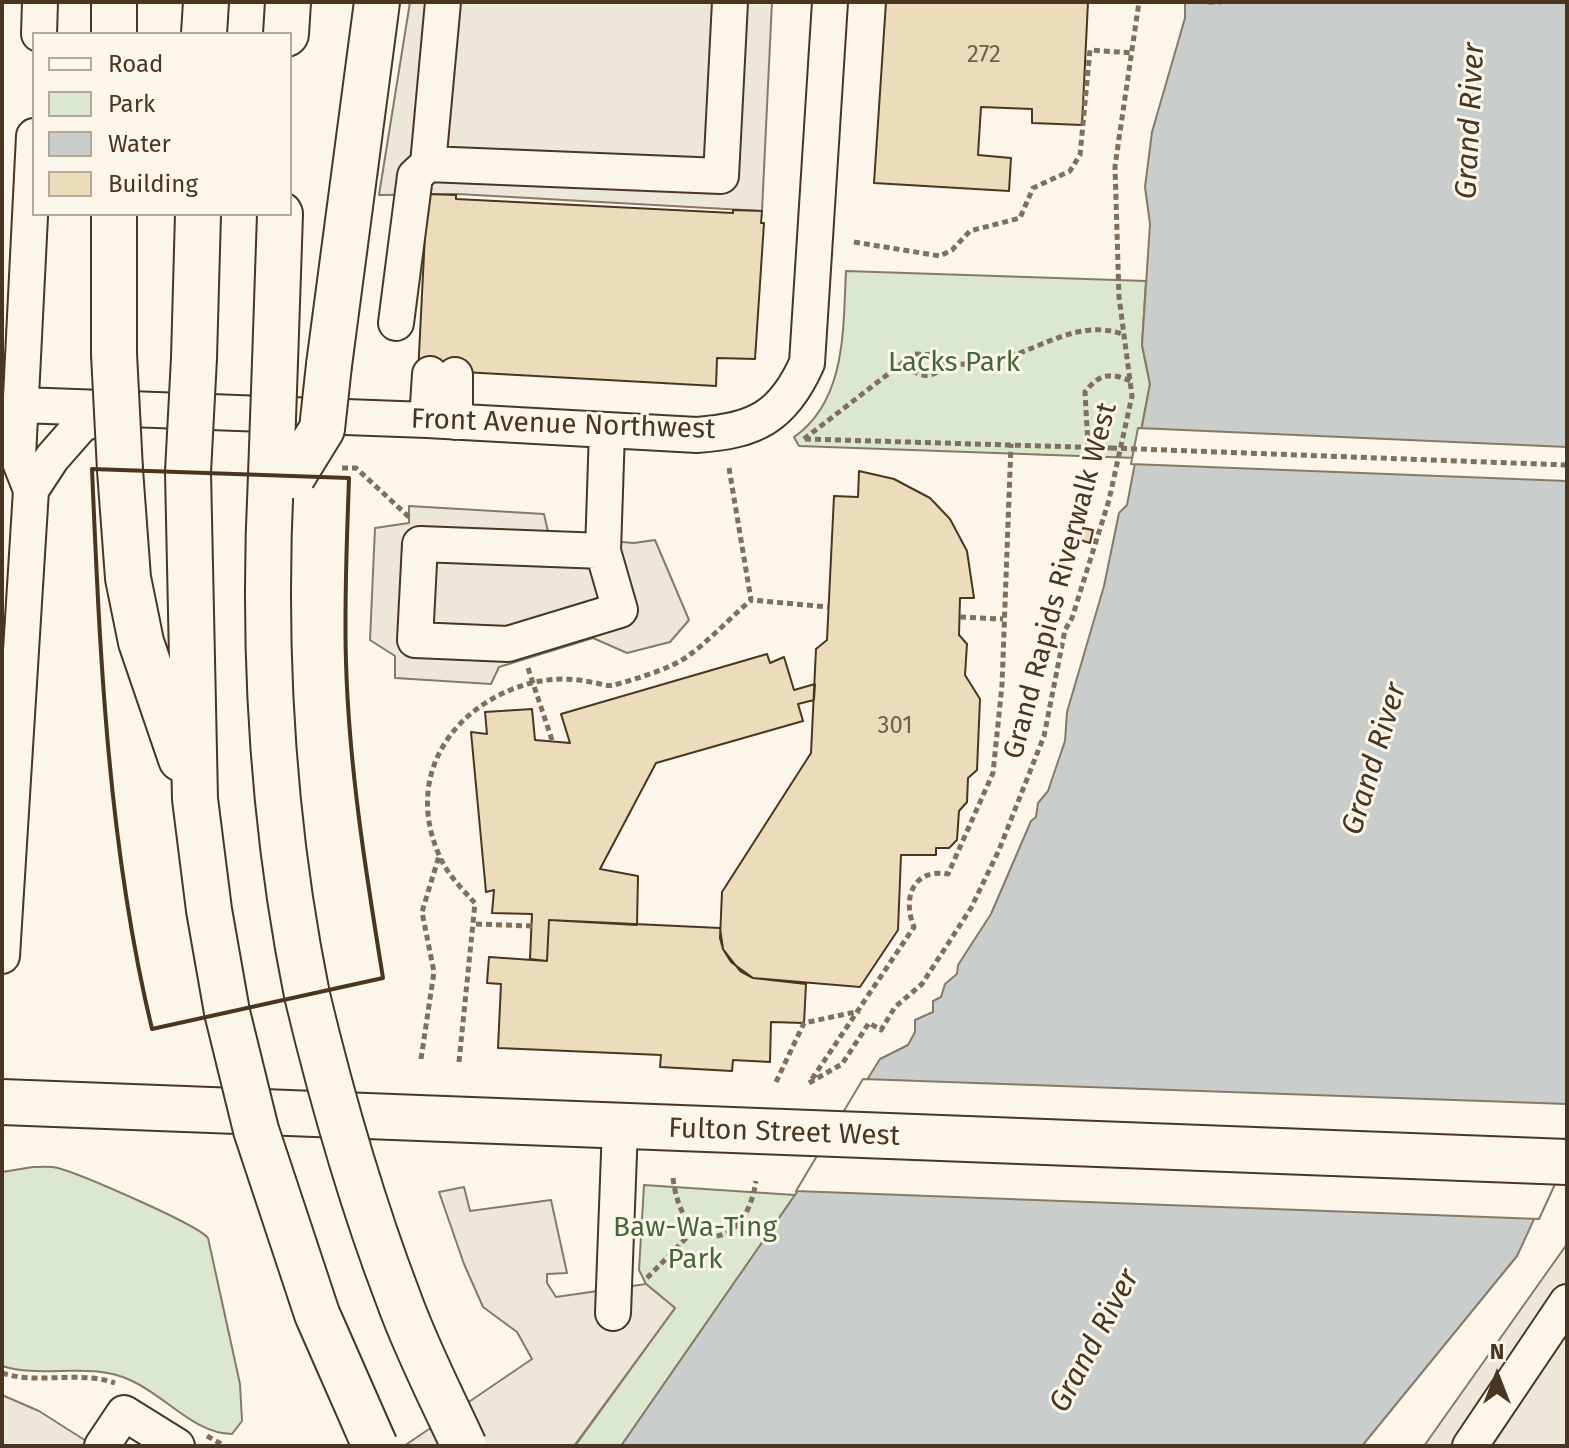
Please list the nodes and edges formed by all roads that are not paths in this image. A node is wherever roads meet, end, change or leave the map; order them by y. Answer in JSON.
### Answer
{"nodes":[{"id":1,"x":40,"y":2,"type":"edge"},
{"id":2,"x":114,"y":2,"type":"edge"},
{"id":3,"x":206,"y":2,"type":"edge"},
{"id":4,"x":288,"y":2,"type":"edge"},
{"id":5,"x":377,"y":2,"type":"edge"},
{"id":6,"x":443,"y":2,"type":"edge"},
{"id":7,"x":730,"y":2,"type":"edge"},
{"id":8,"x":830,"y":2,"type":"edge"},
{"id":9,"x":39,"y":32,"type":"edge"},
{"id":10,"x":114,"y":32,"type":"edge"},
{"id":11,"x":204,"y":32,"type":"edge"},
{"id":12,"x":286,"y":32,"type":"edge"},
{"id":13,"x":428,"y":164,"type":"junction"},
{"id":14,"x":32,"y":177,"type":"edge"},
{"id":15,"x":114,"y":216,"type":"edge"},
{"id":16,"x":198,"y":216,"type":"edge"},
{"id":17,"x":280,"y":216,"type":"edge"},
{"id":18,"x":396,"y":323,"type":"dead end"},
{"id":19,"x":443,"y":374,"type":"dead end"},
{"id":20,"x":21,"y":405,"type":"junction"},
{"id":21,"x":118,"y":408,"type":"junction"},
{"id":22,"x":441,"y":421,"type":"junction"},
{"id":23,"x":607,"y":431,"type":"junction"},
{"id":24,"x":2,"y":469,"type":"edge"},
{"id":25,"x":277,"y":488,"type":"junction"},
{"id":26,"x":31,"y":490,"type":"junction"},
{"id":27,"x":603,"y":551,"type":"junction"},
{"id":28,"x":9,"y":732,"type":"edge"},
{"id":29,"x":195,"y":799,"type":"junction"},
{"id":30,"x":2,"y":956,"type":"edge"},
{"id":31,"x":2,"y":1102,"type":"edge"},
{"id":32,"x":620,"y":1127,"type":"junction"},
{"id":33,"x":1567,"y":1162,"type":"edge"},
{"id":34,"x":1567,"y":1302,"type":"edge"},
{"id":35,"x":613,"y":1313,"type":"road end"},
{"id":36,"x":102,"y":1446,"type":"edge"},
{"id":37,"x":177,"y":1446,"type":"edge"},
{"id":38,"x":375,"y":1446,"type":"edge"},
{"id":39,"x":464,"y":1446,"type":"edge"},
{"id":40,"x":1470,"y":1446,"type":"edge"}],
"edges":[{"from":1,"to":9,"type":"street"},
{"from":2,"to":10,"type":"main road"},
{"from":3,"to":11,"type":"main road"},
{"from":4,"to":12,"type":"main road"},
{"from":5,"to":25,"type":"main road","bridge":true},
{"from":6,"to":13,"type":"street"},
{"from":7,"to":13,"type":"street"},
{"from":8,"to":23,"type":"street","name":"Front Avenue Northwest"},
{"from":13,"to":18,"type":"street"},
{"from":14,"to":20,"type":"street"},
{"from":15,"to":29,"type":"main road","bridge":true},
{"from":16,"to":29,"type":"main road","bridge":true},
{"from":17,"to":25,"type":"main road","bridge":true},
{"from":19,"to":22,"type":"street"},
{"from":20,"to":21,"type":"street","name":"Front Avenue Northwest"},
{"from":20,"to":26,"type":"street"},
{"from":21,"to":22,"type":"street","name":"Front Avenue Northwest"},
{"from":21,"to":26,"type":"street"},
{"from":22,"to":23,"type":"street","name":"Front Avenue Northwest"},
{"from":23,"to":27,"type":"street"},
{"from":24,"to":26,"type":"street"},
{"from":25,"to":39,"type":"main road","bridge":true},
{"from":26,"to":28,"type":"street"},
{"from":27,"to":27,"type":"street"},
{"from":28,"to":30,"type":"street"},
{"from":29,"to":38,"type":"main road","bridge":true},
{"from":31,"to":32,"type":"main road","name":"Fulton Street West"},
{"from":32,"to":33,"type":"main road","name":"Fulton Street West"},
{"from":32,"to":35,"type":"street"},
{"from":34,"to":40,"type":"street"},
{"from":36,"to":37,"type":"street"}]}
